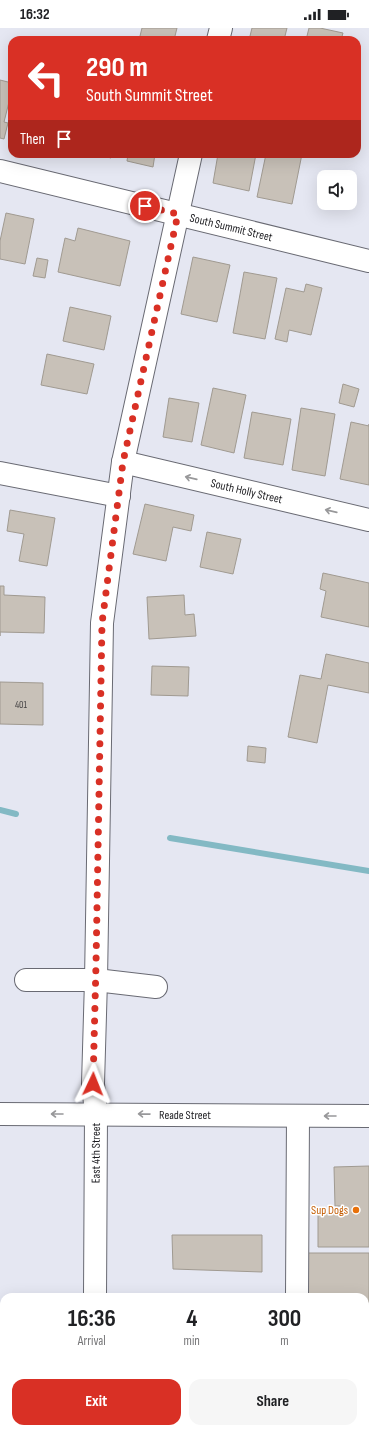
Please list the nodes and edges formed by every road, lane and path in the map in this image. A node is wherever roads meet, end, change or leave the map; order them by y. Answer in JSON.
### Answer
{"nodes":[{"id":1,"x":190,"y":158,"type":"edge"},
{"id":2,"x":0,"y":171,"type":"edge"},
{"id":3,"x":178,"y":214,"type":"junction"},
{"id":4,"x":369,"y":261,"type":"edge"},
{"id":5,"x":123,"y":462,"type":"junction"},
{"id":6,"x":0,"y":474,"type":"edge"},
{"id":7,"x":119,"y":496,"type":"junction"},
{"id":8,"x":369,"y":520,"type":"edge"},
{"id":9,"x":26,"y":980,"type":"dead end"},
{"id":10,"x":96,"y":980,"type":"junction"},
{"id":11,"x":156,"y":987,"type":"dead end"},
{"id":12,"x":0,"y":1114,"type":"edge"},
{"id":13,"x":96,"y":1114,"type":"junction"},
{"id":14,"x":298,"y":1116,"type":"junction"},
{"id":15,"x":369,"y":1116,"type":"edge"},
{"id":16,"x":95,"y":1293,"type":"edge"},
{"id":17,"x":297,"y":1293,"type":"edge"}],
"edges":[{"from":1,"to":3,"type":"street","name":"East 4th Street"},
{"from":2,"to":3,"type":"street","name":"South Summit Street"},
{"from":3,"to":4,"type":"street","name":"South Summit Street"},
{"from":3,"to":5,"type":"street","name":"East 4th Street"},
{"from":5,"to":7,"type":"street","name":"East 4th Street"},
{"from":8,"to":5,"type":"street","name":"South Holly Street","one_way":true},
{"from":6,"to":7,"type":"street"},
{"from":7,"to":10,"type":"street","name":"East 4th Street"},
{"from":9,"to":10,"type":"street"},
{"from":10,"to":11,"type":"street"},
{"from":10,"to":13,"type":"street","name":"East 4th Street"},
{"from":13,"to":12,"type":"street","name":"Reade Street","one_way":true},
{"from":14,"to":13,"type":"street","name":"Reade Street","one_way":true},
{"from":13,"to":16,"type":"street","name":"East 4th Street"},
{"from":15,"to":14,"type":"street","name":"Reade Street","one_way":true},
{"from":14,"to":17,"type":"street"}]}
